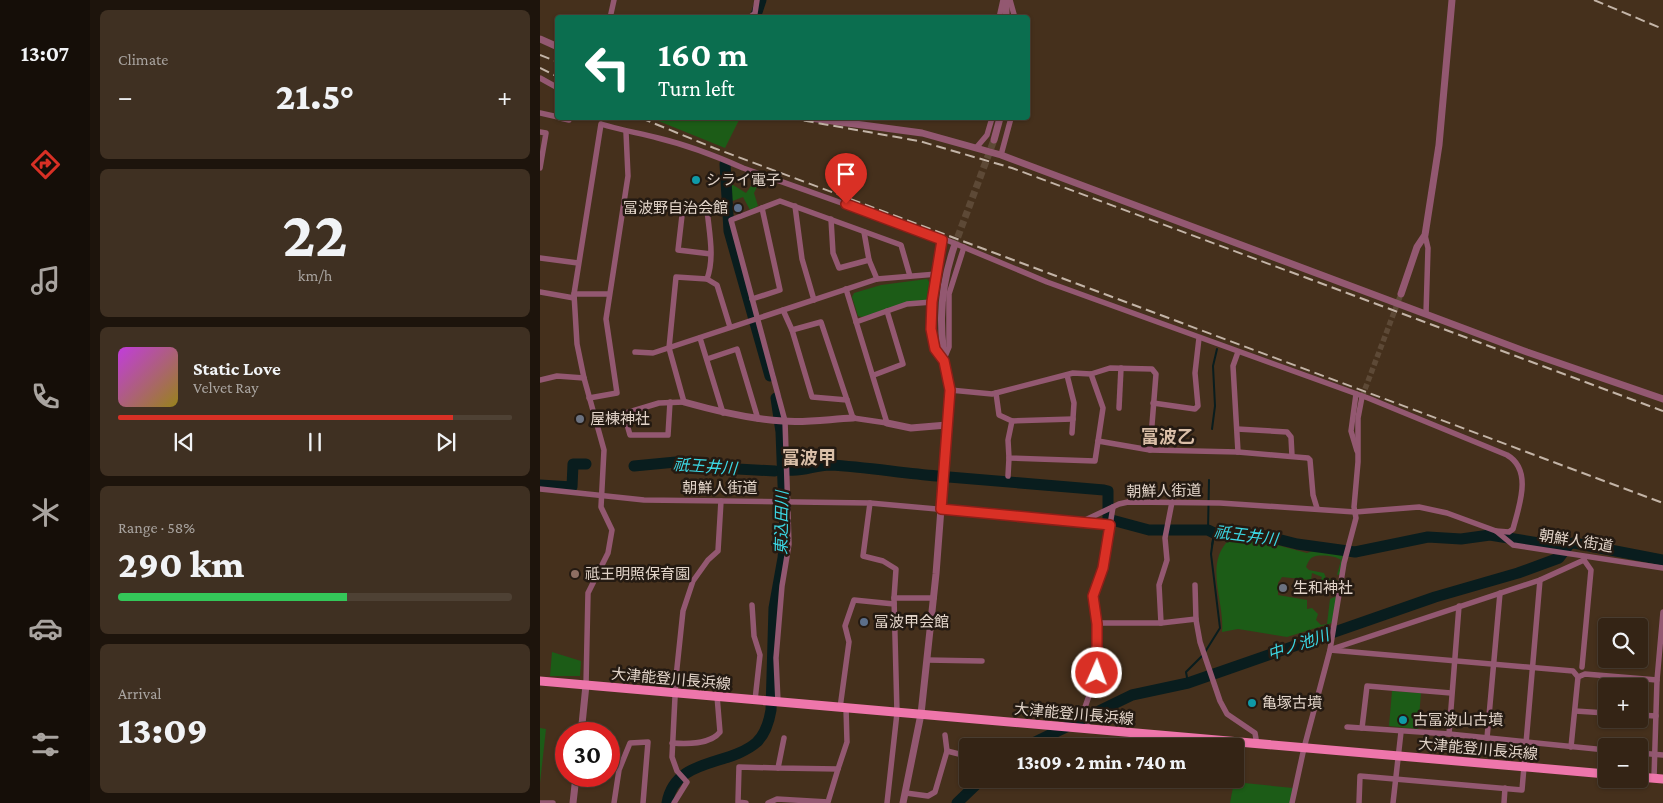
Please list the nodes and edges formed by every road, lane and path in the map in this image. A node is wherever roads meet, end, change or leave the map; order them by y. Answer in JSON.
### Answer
{"nodes":[{"id":1,"x":614,"y":0,"type":"edge"},
{"id":2,"x":758,"y":0,"type":"edge"},
{"id":3,"x":1007,"y":0,"type":"edge"},
{"id":4,"x":1452,"y":0,"type":"edge"},
{"id":5,"x":611,"y":15,"type":"edge"},
{"id":6,"x":752,"y":15,"type":"edge"},
{"id":7,"x":1000,"y":15,"type":"edge"},
{"id":8,"x":1006,"y":15,"type":"edge"},
{"id":9,"x":1014,"y":15,"type":"edge"},
{"id":10,"x":540,"y":39,"type":"edge"},
{"id":11,"x":555,"y":46,"type":"edge"},
{"id":12,"x":540,"y":78,"type":"edge"},
{"id":13,"x":555,"y":86,"type":"edge"},
{"id":14,"x":540,"y":113,"type":"edge"},
{"id":15,"x":555,"y":116,"type":"edge"},
{"id":16,"x":598,"y":120,"type":"edge"},
{"id":17,"x":825,"y":120,"type":"edge"},
{"id":18,"x":991,"y":120,"type":"edge"},
{"id":19,"x":999,"y":120,"type":"edge"},
{"id":20,"x":1010,"y":120,"type":"edge"},
{"id":21,"x":601,"y":124,"type":"junction"},
{"id":22,"x":540,"y":132,"type":"edge"},
{"id":23,"x":626,"y":132,"type":"junction"},
{"id":24,"x":994,"y":140,"type":"tunnel mouth"},
{"id":25,"x":976,"y":148,"type":"junction"},
{"id":26,"x":1001,"y":155,"type":"junction"},
{"id":27,"x":540,"y":168,"type":"edge"},
{"id":28,"x":795,"y":206,"type":"junction"},
{"id":29,"x":762,"y":208,"type":"junction"},
{"id":30,"x":830,"y":219,"type":"junction"},
{"id":31,"x":864,"y":232,"type":"junction"},
{"id":32,"x":1425,"y":235,"type":"junction"},
{"id":33,"x":942,"y":240,"type":"junction"},
{"id":34,"x":954,"y":247,"type":"tunnel mouth"},
{"id":35,"x":964,"y":247,"type":"junction"},
{"id":36,"x":711,"y":254,"type":"junction"},
{"id":37,"x":540,"y":258,"type":"edge"},
{"id":38,"x":869,"y":260,"type":"junction"},
{"id":39,"x":578,"y":264,"type":"junction"},
{"id":40,"x":936,"y":274,"type":"junction"},
{"id":41,"x":910,"y":276,"type":"junction"},
{"id":42,"x":707,"y":279,"type":"junction"},
{"id":43,"x":877,"y":279,"type":"junction"},
{"id":44,"x":846,"y":289,"type":"junction"},
{"id":45,"x":540,"y":292,"type":"edge"},
{"id":46,"x":608,"y":294,"type":"junction"},
{"id":47,"x":1401,"y":294,"type":"tunnel mouth"},
{"id":48,"x":574,"y":296,"type":"junction"},
{"id":49,"x":752,"y":299,"type":"junction"},
{"id":50,"x":814,"y":300,"type":"junction"},
{"id":51,"x":932,"y":302,"type":"junction"},
{"id":52,"x":783,"y":310,"type":"junction"},
{"id":53,"x":887,"y":311,"type":"junction"},
{"id":54,"x":1426,"y":314,"type":"junction"},
{"id":55,"x":756,"y":319,"type":"junction"},
{"id":56,"x":856,"y":322,"type":"junction"},
{"id":57,"x":730,"y":328,"type":"junction"},
{"id":58,"x":792,"y":330,"type":"junction"},
{"id":59,"x":700,"y":338,"type":"junction"},
{"id":60,"x":1199,"y":338,"type":"junction"},
{"id":61,"x":669,"y":348,"type":"junction"},
{"id":62,"x":635,"y":352,"type":"dead end"},
{"id":63,"x":1238,"y":352,"type":"junction"},
{"id":64,"x":707,"y":359,"type":"junction"},
{"id":65,"x":944,"y":361,"type":"junction"},
{"id":66,"x":1121,"y":368,"type":"junction"},
{"id":67,"x":874,"y":374,"type":"junction"},
{"id":68,"x":1091,"y":374,"type":"junction"},
{"id":69,"x":1067,"y":375,"type":"junction"},
{"id":70,"x":584,"y":378,"type":"junction"},
{"id":71,"x":540,"y":380,"type":"edge"},
{"id":72,"x":950,"y":390,"type":"junction"},
{"id":73,"x":996,"y":393,"type":"junction"},
{"id":74,"x":1359,"y":396,"type":"junction"},
{"id":75,"x":589,"y":398,"type":"junction"},
{"id":76,"x":1663,"y":399,"type":"edge"},
{"id":77,"x":847,"y":400,"type":"junction"},
{"id":78,"x":670,"y":402,"type":"junction"},
{"id":79,"x":684,"y":402,"type":"junction"},
{"id":80,"x":1154,"y":403,"type":"junction"},
{"id":81,"x":1119,"y":408,"type":"dead end"},
{"id":82,"x":723,"y":413,"type":"junction"},
{"id":83,"x":624,"y":414,"type":"junction"},
{"id":84,"x":853,"y":418,"type":"junction"},
{"id":85,"x":758,"y":419,"type":"junction"},
{"id":86,"x":1073,"y":419,"type":"junction"},
{"id":87,"x":785,"y":421,"type":"junction"},
{"id":88,"x":1012,"y":421,"type":"junction"},
{"id":89,"x":596,"y":422,"type":"junction"},
{"id":90,"x":887,"y":423,"type":"junction"},
{"id":91,"x":947,"y":425,"type":"junction"},
{"id":92,"x":1237,"y":429,"type":"junction"},
{"id":93,"x":1072,"y":433,"type":"dead end"},
{"id":94,"x":1098,"y":441,"type":"junction"},
{"id":95,"x":1150,"y":450,"type":"junction"},
{"id":96,"x":1238,"y":452,"type":"junction"},
{"id":97,"x":1292,"y":456,"type":"junction"},
{"id":98,"x":1009,"y":458,"type":"junction"},
{"id":99,"x":1008,"y":476,"type":"dead end"},
{"id":100,"x":540,"y":489,"type":"edge"},
{"id":101,"x":604,"y":495,"type":"junction"},
{"id":102,"x":784,"y":500,"type":"junction"},
{"id":103,"x":721,"y":501,"type":"junction"},
{"id":104,"x":1172,"y":502,"type":"junction"},
{"id":105,"x":870,"y":503,"type":"junction"},
{"id":106,"x":1317,"y":508,"type":"junction"},
{"id":107,"x":941,"y":509,"type":"junction"},
{"id":108,"x":1110,"y":509,"type":"junction"},
{"id":109,"x":1354,"y":512,"type":"junction"},
{"id":110,"x":1081,"y":522,"type":"junction"},
{"id":111,"x":1111,"y":522,"type":"junction"},
{"id":112,"x":1497,"y":533,"type":"junction"},
{"id":113,"x":1585,"y":557,"type":"junction"},
{"id":114,"x":1663,"y":568,"type":"edge"},
{"id":115,"x":1540,"y":580,"type":"junction"},
{"id":116,"x":1195,"y":585,"type":"dead end"},
{"id":117,"x":1500,"y":593,"type":"junction"},
{"id":118,"x":934,"y":598,"type":"junction"},
{"id":119,"x":894,"y":601,"type":"junction"},
{"id":120,"x":752,"y":605,"type":"dead end"},
{"id":121,"x":1459,"y":606,"type":"junction"},
{"id":122,"x":1663,"y":612,"type":"edge"},
{"id":123,"x":1196,"y":619,"type":"junction"},
{"id":124,"x":1161,"y":623,"type":"junction"},
{"id":125,"x":1097,"y":624,"type":"junction"},
{"id":126,"x":1330,"y":647,"type":"junction"},
{"id":127,"x":927,"y":660,"type":"junction"},
{"id":128,"x":982,"y":661,"type":"dead end"},
{"id":129,"x":1456,"y":661,"type":"junction"},
{"id":130,"x":1495,"y":663,"type":"junction"},
{"id":131,"x":1661,"y":666,"type":"edge"},
{"id":132,"x":1534,"y":667,"type":"junction"},
{"id":133,"x":1582,"y":667,"type":"junction"},
{"id":134,"x":1573,"y":671,"type":"junction"},
{"id":135,"x":1585,"y":674,"type":"junction"},
{"id":136,"x":1578,"y":677,"type":"junction"},
{"id":137,"x":1657,"y":680,"type":"junction"},
{"id":138,"x":540,"y":681,"type":"edge"},
{"id":139,"x":586,"y":685,"type":"junction"},
{"id":140,"x":677,"y":693,"type":"junction"},
{"id":141,"x":1452,"y":693,"type":"junction"},
{"id":142,"x":717,"y":696,"type":"junction"},
{"id":143,"x":759,"y":700,"type":"junction"},
{"id":144,"x":777,"y":702,"type":"junction"},
{"id":145,"x":843,"y":708,"type":"junction"},
{"id":146,"x":1575,"y":711,"type":"junction"},
{"id":147,"x":1598,"y":712,"type":"edge"},
{"id":148,"x":897,"y":714,"type":"junction"},
{"id":149,"x":921,"y":714,"type":"junction"},
{"id":150,"x":1648,"y":716,"type":"edge"},
{"id":151,"x":1656,"y":716,"type":"junction"},
{"id":152,"x":582,"y":722,"type":"edge"},
{"id":153,"x":1085,"y":726,"type":"junction"},
{"id":154,"x":1347,"y":727,"type":"dead end"},
{"id":155,"x":1362,"y":728,"type":"junction"},
{"id":156,"x":1401,"y":732,"type":"junction"},
{"id":157,"x":1449,"y":734,"type":"junction"},
{"id":158,"x":945,"y":735,"type":"dead end"},
{"id":159,"x":784,"y":738,"type":"dead end"},
{"id":160,"x":1487,"y":738,"type":"junction"},
{"id":161,"x":1526,"y":742,"type":"junction"},
{"id":162,"x":672,"y":743,"type":"junction"},
{"id":163,"x":1258,"y":745,"type":"junction"},
{"id":164,"x":1571,"y":747,"type":"junction"},
{"id":165,"x":1304,"y":748,"type":"junction"},
{"id":166,"x":1598,"y":749,"type":"edge"},
{"id":167,"x":947,"y":751,"type":"junction"},
{"id":168,"x":959,"y":754,"type":"edge"},
{"id":169,"x":1660,"y":755,"type":"edge"},
{"id":170,"x":1399,"y":756,"type":"junction"},
{"id":171,"x":1523,"y":767,"type":"junction"},
{"id":172,"x":778,"y":768,"type":"junction"},
{"id":173,"x":838,"y":769,"type":"junction"},
{"id":174,"x":1598,"y":773,"type":"edge"},
{"id":175,"x":1659,"y":778,"type":"edge"},
{"id":176,"x":1396,"y":779,"type":"junction"},
{"id":177,"x":575,"y":787,"type":"edge"},
{"id":178,"x":1505,"y":788,"type":"junction"},
{"id":179,"x":906,"y":793,"type":"junction"},
{"id":180,"x":540,"y":803,"type":"edge"},
{"id":181,"x":552,"y":803,"type":"edge"},
{"id":182,"x":574,"y":803,"type":"edge"},
{"id":183,"x":614,"y":803,"type":"edge"},
{"id":184,"x":643,"y":803,"type":"edge"},
{"id":185,"x":674,"y":803,"type":"edge"},
{"id":186,"x":746,"y":803,"type":"edge"},
{"id":187,"x":768,"y":803,"type":"edge"},
{"id":188,"x":887,"y":803,"type":"edge"},
{"id":189,"x":903,"y":803,"type":"edge"},
{"id":190,"x":1292,"y":803,"type":"edge"},
{"id":191,"x":1359,"y":803,"type":"edge"},
{"id":192,"x":1394,"y":803,"type":"edge"},
{"id":193,"x":1504,"y":803,"type":"edge"}],
"edges":[{"from":1,"to":5,"type":"street"},
{"from":2,"to":6,"type":"street"},
{"from":3,"to":7,"type":"street"},
{"from":3,"to":8,"type":"street"},
{"from":3,"to":9,"type":"street"},
{"from":4,"to":32,"type":"street"},
{"from":10,"to":11,"type":"street"},
{"from":12,"to":13,"type":"street"},
{"from":14,"to":15,"type":"street"},
{"from":16,"to":21,"type":"street"},
{"from":17,"to":25,"type":"street"},
{"from":18,"to":25,"type":"street"},
{"from":19,"to":24,"type":"street"},
{"from":20,"to":26,"type":"street"},
{"from":21,"to":23,"type":"street"},
{"from":21,"to":39,"type":"street"},
{"from":22,"to":27,"type":"street"},
{"from":23,"to":33,"type":"street"},
{"from":23,"to":46,"type":"street"},
{"from":25,"to":26,"type":"street"},
{"from":26,"to":54,"type":"street"},
{"from":28,"to":29,"type":"street"},
{"from":28,"to":30,"type":"street"},
{"from":28,"to":50,"type":"street"},
{"from":29,"to":49,"type":"street"},
{"from":29,"to":49,"type":"street"},
{"from":30,"to":31,"type":"street"},
{"from":30,"to":38,"type":"street"},
{"from":31,"to":38,"type":"street"},
{"from":31,"to":41,"type":"street"},
{"from":32,"to":47,"type":"street"},
{"from":32,"to":54,"type":"street"},
{"from":33,"to":35,"type":"street"},
{"from":33,"to":40,"type":"street"},
{"from":34,"to":65,"type":"street"},
{"from":35,"to":60,"type":"street"},
{"from":35,"to":65,"type":"street"},
{"from":36,"to":36,"type":"street"},
{"from":36,"to":42,"type":"street"},
{"from":37,"to":39,"type":"street"},
{"from":38,"to":43,"type":"street"},
{"from":39,"to":48,"type":"street"},
{"from":40,"to":41,"type":"street"},
{"from":40,"to":51,"type":"street"},
{"from":41,"to":43,"type":"street"},
{"from":42,"to":57,"type":"street"},
{"from":42,"to":61,"type":"street"},
{"from":43,"to":44,"type":"street"},
{"from":44,"to":50,"type":"street"},
{"from":44,"to":56,"type":"street"},
{"from":45,"to":48,"type":"street"},
{"from":46,"to":48,"type":"street"},
{"from":46,"to":75,"type":"street"},
{"from":48,"to":70,"type":"street"},
{"from":49,"to":55,"type":"street"},
{"from":50,"to":52,"type":"street"},
{"from":51,"to":53,"type":"street"},
{"from":51,"to":65,"type":"street"},
{"from":52,"to":55,"type":"street"},
{"from":52,"to":58,"type":"street"},
{"from":53,"to":56,"type":"street"},
{"from":53,"to":67,"type":"street"},
{"from":54,"to":76,"type":"street"},
{"from":55,"to":57,"type":"street"},
{"from":55,"to":87,"type":"street"},
{"from":56,"to":67,"type":"street"},
{"from":57,"to":59,"type":"street"},
{"from":58,"to":77,"type":"street"},
{"from":58,"to":77,"type":"street"},
{"from":59,"to":61,"type":"street"},
{"from":59,"to":64,"type":"street"},
{"from":60,"to":63,"type":"street"},
{"from":60,"to":80,"type":"street"},
{"from":61,"to":62,"type":"street"},
{"from":61,"to":79,"type":"street"},
{"from":63,"to":74,"type":"street"},
{"from":63,"to":92,"type":"street"},
{"from":64,"to":82,"type":"street"},
{"from":64,"to":85,"type":"street"},
{"from":65,"to":72,"type":"street"},
{"from":66,"to":68,"type":"street"},
{"from":66,"to":80,"type":"street"},
{"from":66,"to":81,"type":"street"},
{"from":67,"to":90,"type":"street"},
{"from":68,"to":69,"type":"street"},
{"from":68,"to":94,"type":"street"},
{"from":69,"to":73,"type":"street"},
{"from":69,"to":86,"type":"street"},
{"from":70,"to":71,"type":"street"},
{"from":70,"to":75,"type":"street"},
{"from":72,"to":73,"type":"street"},
{"from":72,"to":91,"type":"street"},
{"from":73,"to":88,"type":"street"},
{"from":74,"to":109,"type":"street"},
{"from":74,"to":112,"type":"street"},
{"from":75,"to":89,"type":"street"},
{"from":77,"to":84,"type":"street"},
{"from":78,"to":79,"type":"street"},
{"from":78,"to":83,"type":"street"},
{"from":78,"to":83,"type":"street"},
{"from":79,"to":82,"type":"street"},
{"from":80,"to":95,"type":"street"},
{"from":82,"to":85,"type":"street"},
{"from":83,"to":89,"type":"street"},
{"from":84,"to":87,"type":"street"},
{"from":84,"to":90,"type":"street"},
{"from":85,"to":87,"type":"street"},
{"from":86,"to":88,"type":"street"},
{"from":86,"to":93,"type":"street"},
{"from":87,"to":102,"type":"street"},
{"from":88,"to":98,"type":"street"},
{"from":89,"to":101,"type":"street"},
{"from":90,"to":91,"type":"street"},
{"from":91,"to":107,"type":"street"},
{"from":92,"to":96,"type":"street"},
{"from":92,"to":97,"type":"street"},
{"from":94,"to":95,"type":"street"},
{"from":94,"to":98,"type":"street"},
{"from":95,"to":96,"type":"street"},
{"from":96,"to":97,"type":"street"},
{"from":97,"to":106,"type":"street"},
{"from":98,"to":99,"type":"street"},
{"from":100,"to":101,"type":"street","name":"朝鮮人街道"},
{"from":101,"to":103,"type":"street","name":"朝鮮人街道"},
{"from":101,"to":139,"type":"street"},
{"from":102,"to":103,"type":"street","name":"朝鮮人街道"},
{"from":102,"to":105,"type":"street","name":"朝鮮人街道"},
{"from":102,"to":144,"type":"street"},
{"from":103,"to":140,"type":"street"},
{"from":104,"to":106,"type":"street","name":"朝鮮人街道"},
{"from":104,"to":108,"type":"street","name":"朝鮮人街道"},
{"from":104,"to":124,"type":"street"},
{"from":105,"to":107,"type":"street","name":"朝鮮人街道"},
{"from":105,"to":119,"type":"street"},
{"from":106,"to":109,"type":"street","name":"朝鮮人街道"},
{"from":107,"to":110,"type":"street","name":"朝鮮人街道"},
{"from":107,"to":118,"type":"street"},
{"from":108,"to":110,"type":"street","name":"朝鮮人街道"},
{"from":108,"to":111,"type":"street"},
{"from":109,"to":112,"type":"street","name":"朝鮮人街道"},
{"from":109,"to":126,"type":"street"},
{"from":110,"to":111,"type":"street"},
{"from":111,"to":125,"type":"street"},
{"from":112,"to":113,"type":"street","name":"朝鮮人街道"},
{"from":113,"to":114,"type":"street","name":"朝鮮人街道"},
{"from":113,"to":115,"type":"street"},
{"from":113,"to":133,"type":"street"},
{"from":115,"to":117,"type":"street"},
{"from":115,"to":132,"type":"street"},
{"from":116,"to":123,"type":"street"},
{"from":117,"to":121,"type":"street"},
{"from":117,"to":130,"type":"street"},
{"from":118,"to":119,"type":"street"},
{"from":118,"to":127,"type":"street"},
{"from":119,"to":145,"type":"street"},
{"from":119,"to":148,"type":"street"},
{"from":120,"to":143,"type":"street"},
{"from":121,"to":126,"type":"street"},
{"from":121,"to":129,"type":"street"},
{"from":122,"to":131,"type":"street"},
{"from":123,"to":124,"type":"street"},
{"from":123,"to":163,"type":"street"},
{"from":124,"to":125,"type":"street"},
{"from":125,"to":153,"type":"street"},
{"from":126,"to":129,"type":"street"},
{"from":126,"to":165,"type":"street"},
{"from":127,"to":128,"type":"street"},
{"from":127,"to":149,"type":"street"},
{"from":129,"to":130,"type":"street"},
{"from":129,"to":141,"type":"street"},
{"from":130,"to":132,"type":"street"},
{"from":130,"to":160,"type":"street"},
{"from":131,"to":137,"type":"street"},
{"from":132,"to":134,"type":"street"},
{"from":132,"to":161,"type":"street"},
{"from":133,"to":134,"type":"street"},
{"from":133,"to":135,"type":"street"},
{"from":134,"to":136,"type":"street"},
{"from":135,"to":136,"type":"street"},
{"from":135,"to":137,"type":"street"},
{"from":136,"to":146,"type":"street"},
{"from":137,"to":151,"type":"street"},
{"from":138,"to":139,"type":"main road","name":"大津能登川長浜線"},
{"from":139,"to":140,"type":"main road","name":"大津能登川長浜線"},
{"from":139,"to":152,"type":"street"},
{"from":140,"to":142,"type":"main road","name":"大津能登川長浜線"},
{"from":140,"to":162,"type":"street"},
{"from":141,"to":155,"type":"street"},
{"from":141,"to":157,"type":"street"},
{"from":142,"to":143,"type":"main road","name":"大津能登川長浜線"},
{"from":142,"to":162,"type":"street"},
{"from":143,"to":144,"type":"main road","name":"大津能登川長浜線"},
{"from":144,"to":145,"type":"main road","name":"大津能登川長浜線"},
{"from":145,"to":148,"type":"main road","name":"大津能登川長浜線"},
{"from":145,"to":173,"type":"street"},
{"from":146,"to":147,"type":"street"},
{"from":146,"to":164,"type":"street"},
{"from":148,"to":149,"type":"main road","name":"大津能登川長浜線"},
{"from":148,"to":188,"type":"street"},
{"from":149,"to":153,"type":"main road","name":"大津能登川長浜線"},
{"from":149,"to":179,"type":"street"},
{"from":150,"to":151,"type":"street"},
{"from":151,"to":169,"type":"street"},
{"from":153,"to":163,"type":"main road","name":"大津能登川長浜線"},
{"from":154,"to":155,"type":"street"},
{"from":155,"to":156,"type":"street"},
{"from":156,"to":157,"type":"street"},
{"from":156,"to":170,"type":"street"},
{"from":157,"to":160,"type":"street"},
{"from":158,"to":167,"type":"street"},
{"from":159,"to":172,"type":"street"},
{"from":160,"to":161,"type":"street"},
{"from":161,"to":164,"type":"street"},
{"from":161,"to":171,"type":"street"},
{"from":162,"to":185,"type":"street"},
{"from":163,"to":165,"type":"main road","name":"大津能登川長浜線"},
{"from":164,"to":166,"type":"street"},
{"from":165,"to":170,"type":"main road","name":"大津能登川長浜線"},
{"from":165,"to":190,"type":"street"},
{"from":167,"to":168,"type":"street"},
{"from":167,"to":179,"type":"street"},
{"from":169,"to":175,"type":"street"},
{"from":170,"to":171,"type":"main road","name":"大津能登川長浜線"},
{"from":170,"to":176,"type":"street"},
{"from":171,"to":174,"type":"main road","name":"大津能登川長浜線"},
{"from":171,"to":178,"type":"street"},
{"from":172,"to":173,"type":"street"},
{"from":172,"to":186,"type":"street"},
{"from":173,"to":187,"type":"street"},
{"from":176,"to":178,"type":"street"},
{"from":176,"to":191,"type":"street"},
{"from":176,"to":192,"type":"street"},
{"from":177,"to":182,"type":"street"},
{"from":178,"to":193,"type":"street"},
{"from":179,"to":189,"type":"street"},
{"from":180,"to":181,"type":"street"},
{"from":183,"to":184,"type":"street"}]}
